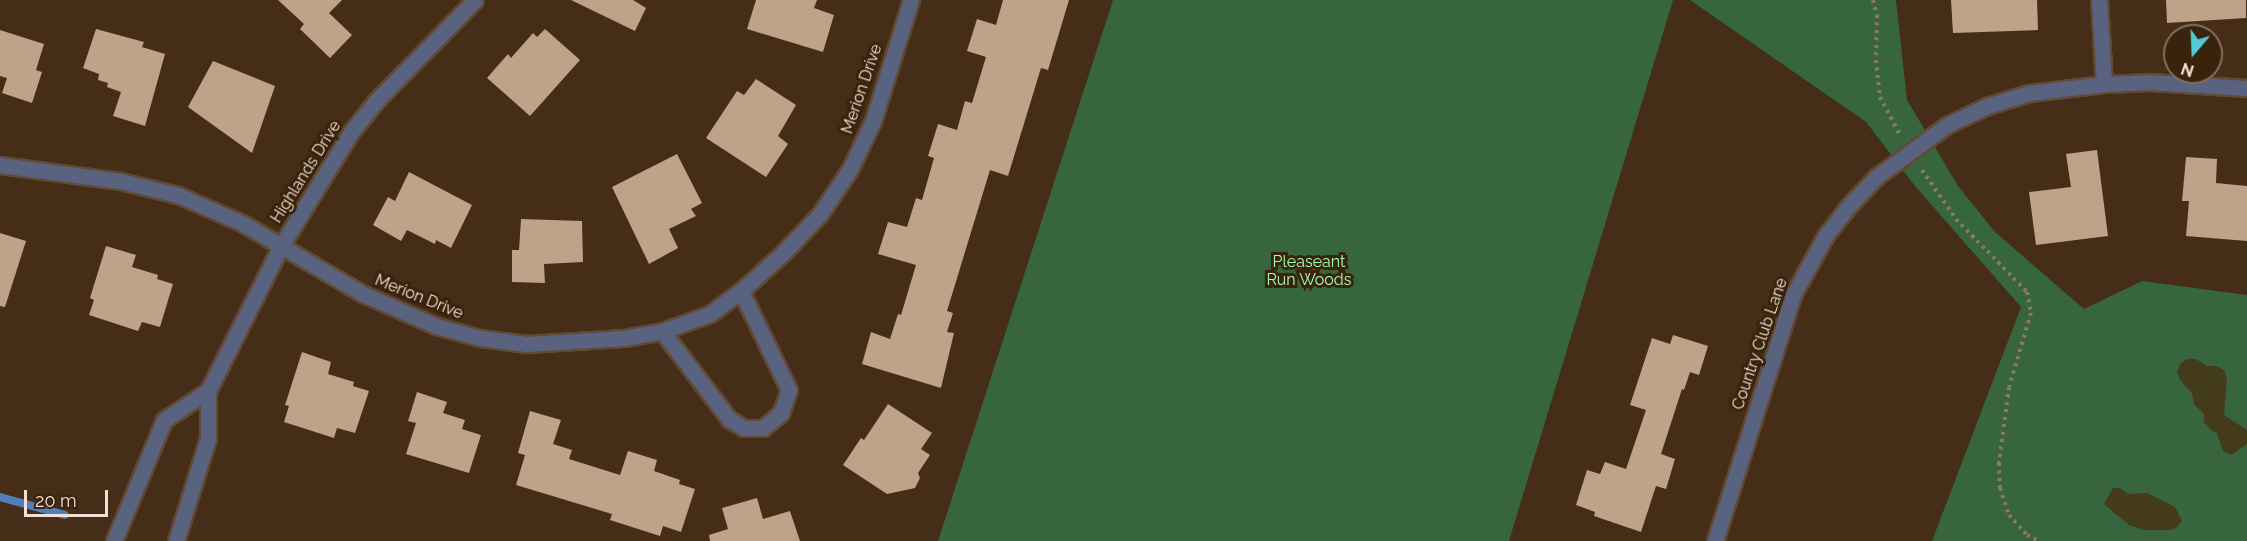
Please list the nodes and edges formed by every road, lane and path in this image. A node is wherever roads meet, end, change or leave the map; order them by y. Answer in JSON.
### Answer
{"nodes":[{"id":1,"x":475,"y":0,"type":"edge"},
{"id":2,"x":911,"y":0,"type":"edge"},
{"id":3,"x":1873,"y":0,"type":"edge"},
{"id":4,"x":2099,"y":0,"type":"edge"},
{"id":5,"x":2104,"y":84,"type":"junction"},
{"id":6,"x":2247,"y":88,"type":"edge"},
{"id":7,"x":1909,"y":152,"type":"junction"},
{"id":8,"x":0,"y":165,"type":"edge"},
{"id":9,"x":281,"y":246,"type":"junction"},
{"id":10,"x":741,"y":291,"type":"junction"},
{"id":11,"x":663,"y":331,"type":"junction"},
{"id":12,"x":208,"y":391,"type":"junction"},
{"id":13,"x":114,"y":541,"type":"edge"},
{"id":14,"x":176,"y":541,"type":"edge"},
{"id":15,"x":1715,"y":541,"type":"edge"},
{"id":16,"x":2039,"y":541,"type":"edge"}],
"edges":[{"from":1,"to":9,"type":"street","name":"Highlands Drive"},
{"from":2,"to":10,"type":"street","name":"Merion Drive"},
{"from":3,"to":7,"type":"path"},
{"from":4,"to":5,"type":"street"},
{"from":5,"to":6,"type":"street","name":"Country Club Lane"},
{"from":5,"to":7,"type":"street","name":"Country Club Lane"},
{"from":7,"to":15,"type":"street","name":"Country Club Lane"},
{"from":7,"to":16,"type":"path"},
{"from":8,"to":9,"type":"street","name":"Merion Drive"},
{"from":9,"to":11,"type":"street","name":"Merion Drive"},
{"from":9,"to":12,"type":"street","name":"Highlands Drive"},
{"from":10,"to":11,"type":"street","name":"Merion Drive"},
{"from":10,"to":11,"type":"street"},
{"from":12,"to":13,"type":"street","name":"Highlands Drive"},
{"from":12,"to":14,"type":"street","name":"Highlands Drive"}]}
